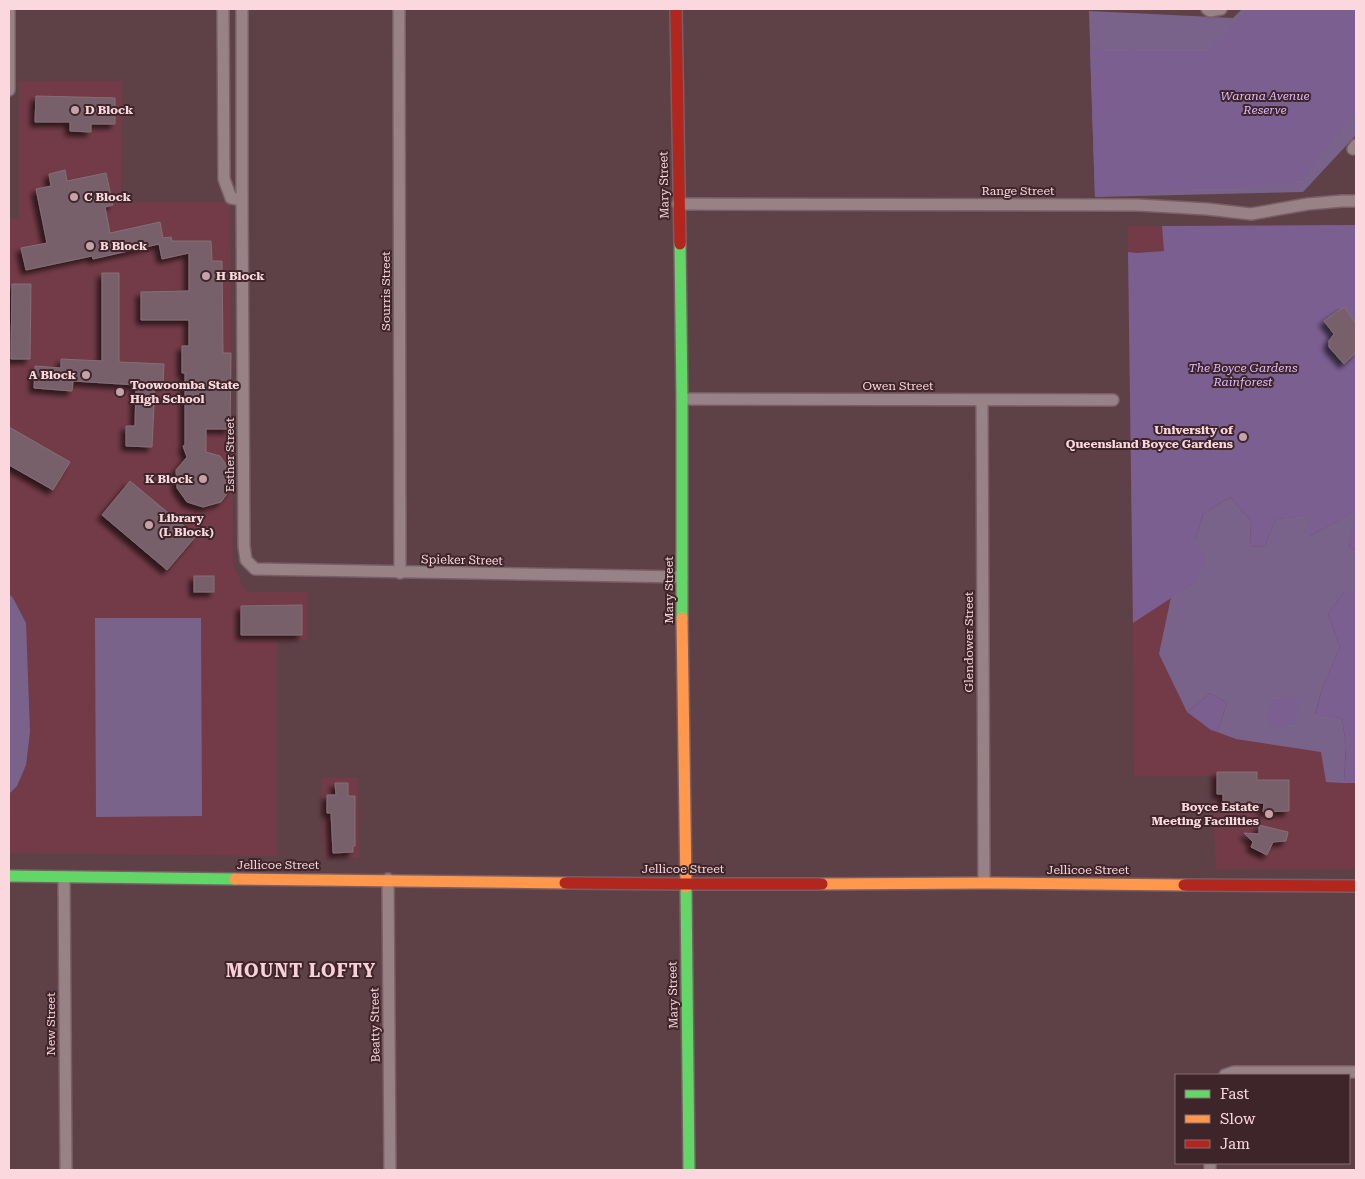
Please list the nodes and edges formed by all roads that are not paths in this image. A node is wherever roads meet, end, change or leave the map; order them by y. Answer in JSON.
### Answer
{"nodes":[{"id":1,"x":9,"y":9,"type":"edge"},
{"id":2,"x":223,"y":9,"type":"edge"},
{"id":3,"x":242,"y":9,"type":"edge"},
{"id":4,"x":399,"y":9,"type":"edge"},
{"id":5,"x":676,"y":9,"type":"edge"},
{"id":6,"x":1207,"y":9,"type":"edge"},
{"id":7,"x":1222,"y":9,"type":"edge"},
{"id":8,"x":9,"y":90,"type":"edge"},
{"id":9,"x":242,"y":200,"type":"junction"},
{"id":10,"x":1356,"y":201,"type":"edge"},
{"id":11,"x":678,"y":204,"type":"junction"},
{"id":12,"x":682,"y":399,"type":"junction"},
{"id":13,"x":982,"y":400,"type":"junction"},
{"id":14,"x":1113,"y":400,"type":"dead end"},
{"id":15,"x":246,"y":560,"type":"joint"},
{"id":16,"x":400,"y":573,"type":"junction"},
{"id":17,"x":682,"y":578,"type":"junction"},
{"id":18,"x":9,"y":876,"type":"edge"},
{"id":19,"x":64,"y":877,"type":"junction"},
{"id":20,"x":388,"y":879,"type":"junction"},
{"id":21,"x":984,"y":883,"type":"junction"},
{"id":22,"x":686,"y":884,"type":"junction"},
{"id":23,"x":1356,"y":886,"type":"edge"},
{"id":24,"x":1356,"y":1072,"type":"edge"},
{"id":25,"x":1228,"y":1074,"type":"edge"},
{"id":26,"x":66,"y":1170,"type":"edge"},
{"id":27,"x":390,"y":1170,"type":"edge"},
{"id":28,"x":689,"y":1170,"type":"edge"}],
"edges":[{"from":1,"to":8,"type":"street"},
{"from":2,"to":9,"type":"street"},
{"from":3,"to":9,"type":"street","name":"Esther Street"},
{"from":4,"to":16,"type":"street","name":"Sourris Street"},
{"from":5,"to":11,"type":"street","name":"Mary Street"},
{"from":6,"to":7,"type":"street"},
{"from":9,"to":15,"type":"street","name":"Esther Street"},
{"from":10,"to":11,"type":"street","name":"Range Street"},
{"from":11,"to":12,"type":"street","name":"Mary Street"},
{"from":12,"to":13,"type":"street","name":"Owen Street"},
{"from":12,"to":17,"type":"street","name":"Mary Street"},
{"from":13,"to":14,"type":"street","name":"Owen Street"},
{"from":13,"to":21,"type":"street","name":"Glendower Street"},
{"from":15,"to":16,"type":"street","name":"Spieker Street"},
{"from":16,"to":17,"type":"street","name":"Spieker Street"},
{"from":17,"to":22,"type":"street","name":"Mary Street"},
{"from":18,"to":19,"type":"street","name":"Jellicoe Street"},
{"from":19,"to":20,"type":"street","name":"Jellicoe Street"},
{"from":19,"to":26,"type":"street","name":"New Street"},
{"from":20,"to":22,"type":"street","name":"Jellicoe Street"},
{"from":20,"to":27,"type":"street","name":"Beatty Street"},
{"from":21,"to":22,"type":"street","name":"Jellicoe Street"},
{"from":21,"to":23,"type":"street","name":"Jellicoe Street"},
{"from":22,"to":28,"type":"street","name":"Mary Street"},
{"from":24,"to":25,"type":"street"}]}
